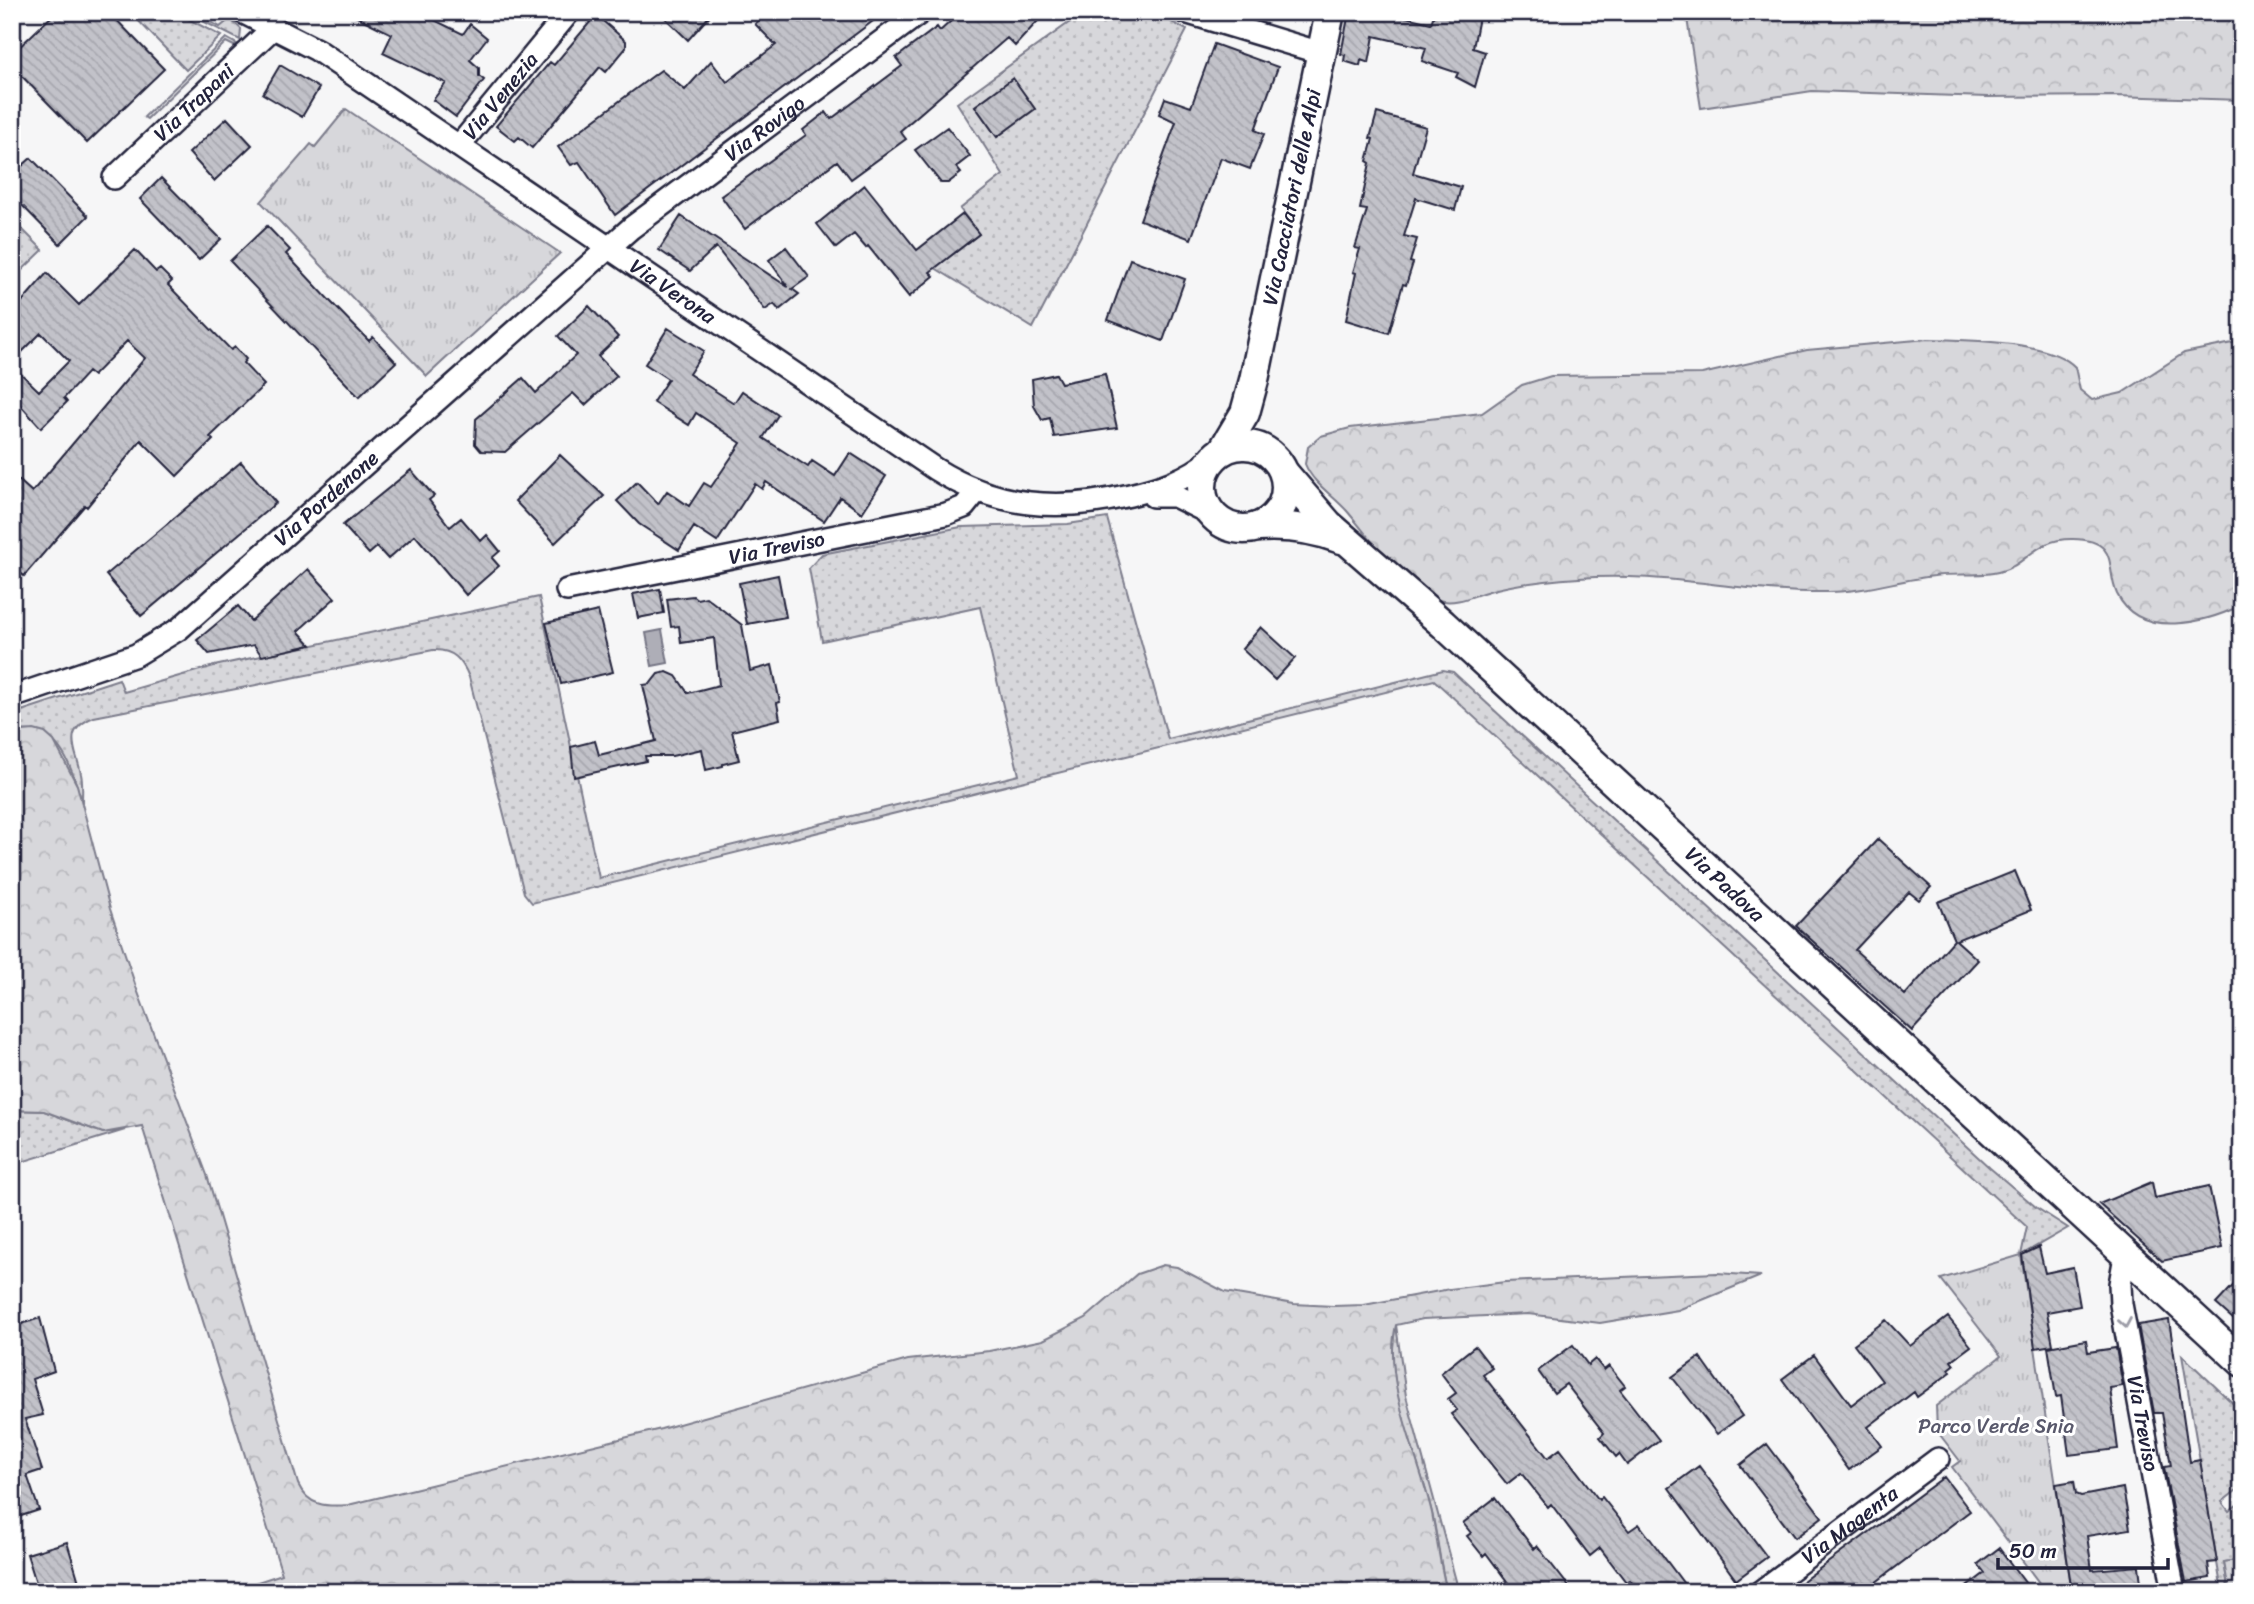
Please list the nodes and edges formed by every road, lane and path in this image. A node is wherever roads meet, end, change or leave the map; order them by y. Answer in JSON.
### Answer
{"nodes":[{"id":1,"x":242,"y":12,"type":"edge"},
{"id":2,"x":569,"y":12,"type":"edge"},
{"id":3,"x":921,"y":12,"type":"edge"},
{"id":4,"x":1185,"y":12,"type":"edge"},
{"id":5,"x":1329,"y":12,"type":"edge"},
{"id":6,"x":273,"y":28,"type":"junction"},
{"id":7,"x":1321,"y":53,"type":"junction"},
{"id":8,"x":458,"y":145,"type":"junction"},
{"id":9,"x":114,"y":178,"type":"dead end"},
{"id":10,"x":611,"y":248,"type":"junction"},
{"id":11,"x":1254,"y":380,"type":"junction"},
{"id":12,"x":1218,"y":455,"type":"junction"},
{"id":13,"x":1279,"y":465,"type":"junction"},
{"id":14,"x":977,"y":491,"type":"junction"},
{"id":15,"x":1126,"y":496,"type":"junction"},
{"id":16,"x":1213,"y":516,"type":"junction"},
{"id":17,"x":1257,"y":527,"type":"junction"},
{"id":18,"x":1350,"y":543,"type":"junction"},
{"id":19,"x":567,"y":590,"type":"dead end"},
{"id":20,"x":12,"y":697,"type":"edge"},
{"id":21,"x":2125,"y":1256,"type":"junction"},
{"id":22,"x":2242,"y":1362,"type":"edge"},
{"id":23,"x":1938,"y":1459,"type":"dead end"},
{"id":24,"x":1760,"y":1592,"type":"edge"},
{"id":25,"x":2174,"y":1592,"type":"edge"}],
"edges":[{"from":1,"to":6,"type":"street","name":"Via Verona"},
{"from":2,"to":8,"type":"street","name":"Via Venezia"},
{"from":3,"to":10,"type":"street","name":"Via Rovigo"},
{"from":4,"to":7,"type":"street"},
{"from":5,"to":7,"type":"street","name":"Via Cacciatori delle Alpi"},
{"from":6,"to":8,"type":"street","name":"Via Verona"},
{"from":6,"to":9,"type":"street","name":"Via Trapani"},
{"from":7,"to":11,"type":"street","name":"Via Cacciatori delle Alpi"},
{"from":8,"to":10,"type":"street","name":"Via Verona"},
{"from":10,"to":14,"type":"street","name":"Via Verona"},
{"from":10,"to":20,"type":"street","name":"Via Pordenone"},
{"from":11,"to":12,"type":"street","name":"Via Cacciatori delle Alpi"},
{"from":11,"to":13,"type":"street","name":"Via Cacciatori delle Alpi"},
{"from":12,"to":13,"type":"street"},
{"from":12,"to":15,"type":"street","name":"Via Verona"},
{"from":12,"to":16,"type":"street","name":"Via Cacciatori delle Alpi"},
{"from":13,"to":17,"type":"street"},
{"from":13,"to":18,"type":"street","name":"Via Padova"},
{"from":14,"to":15,"type":"street","name":"Via Verona"},
{"from":14,"to":19,"type":"street","name":"Via Treviso"},
{"from":15,"to":16,"type":"street","name":"Via Verona"},
{"from":16,"to":17,"type":"street"},
{"from":17,"to":18,"type":"street","name":"Via Padova"},
{"from":18,"to":21,"type":"street","name":"Via Padova"},
{"from":21,"to":22,"type":"street","name":"Via Padova"},
{"from":21,"to":25,"type":"street","name":"Via Treviso","one_way":true},
{"from":23,"to":24,"type":"street","name":"Via Magenta"}]}
